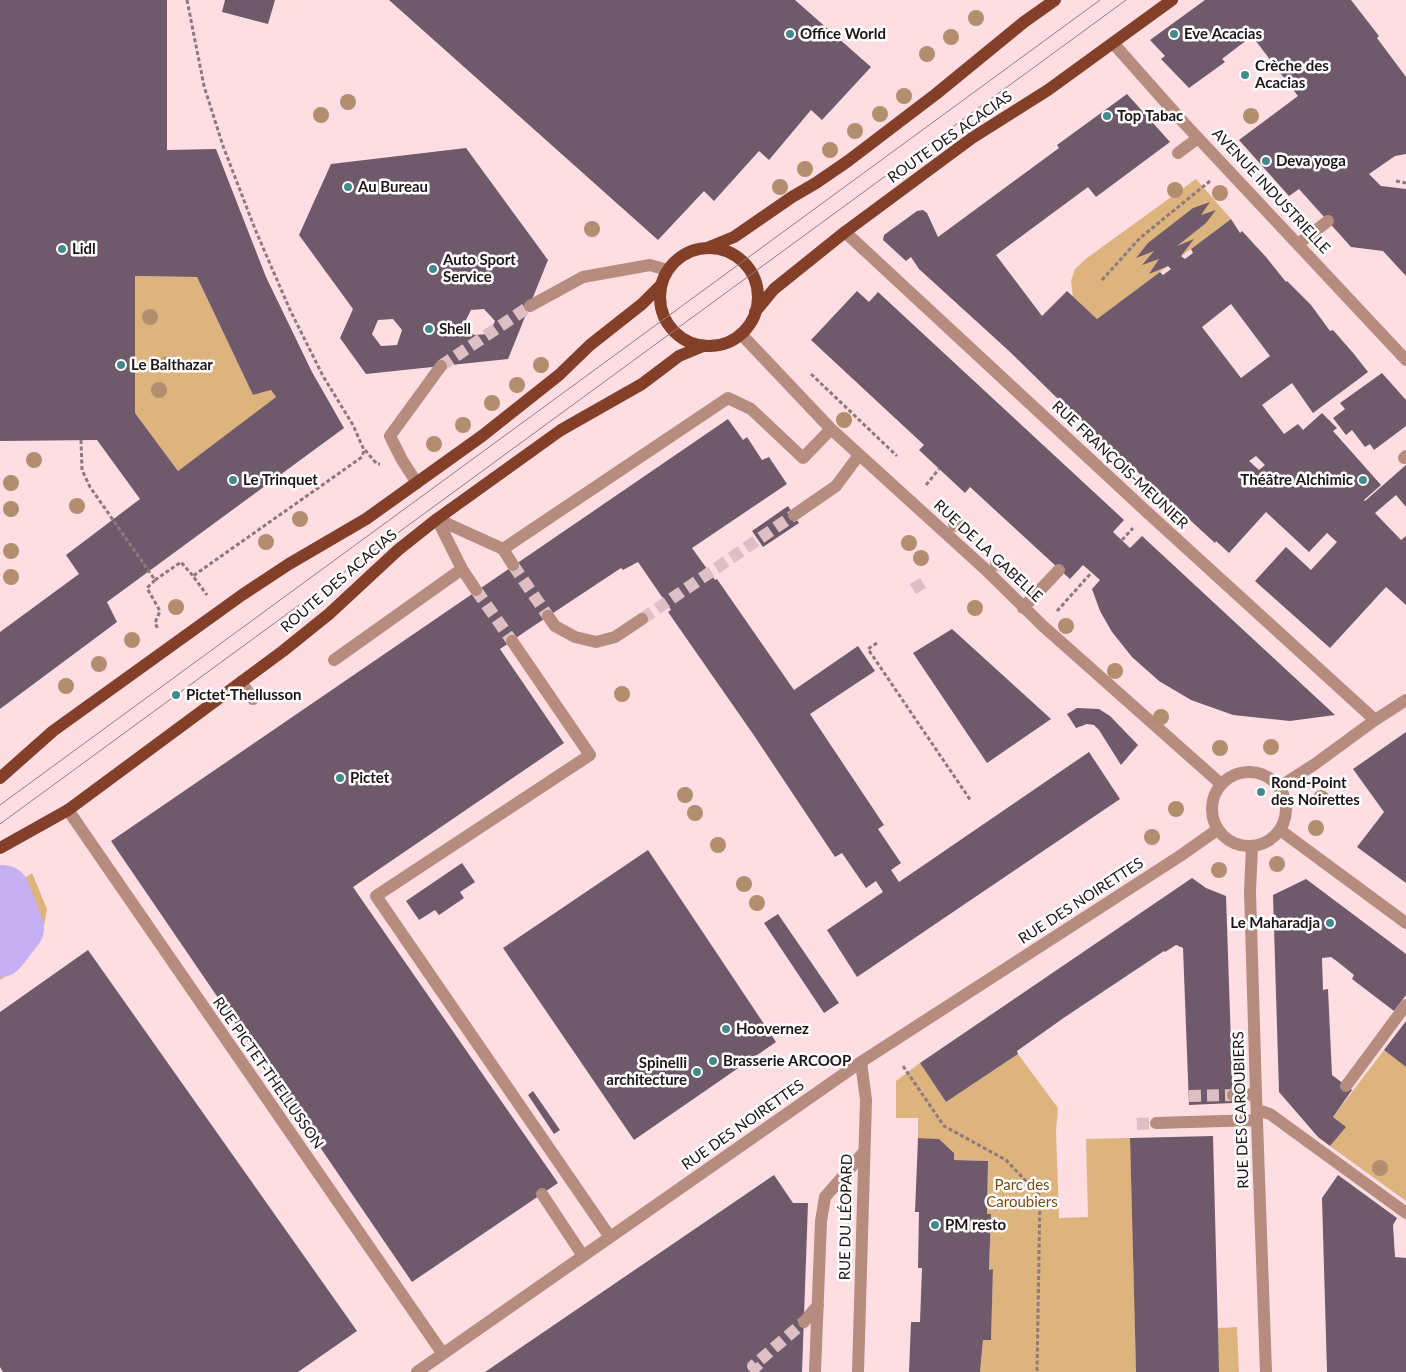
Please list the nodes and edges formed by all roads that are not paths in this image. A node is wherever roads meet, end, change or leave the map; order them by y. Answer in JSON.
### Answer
{"nodes":[{"id":1,"x":1055,"y":0,"type":"edge"},
{"id":2,"x":1172,"y":0,"type":"edge"},
{"id":3,"x":1113,"y":43,"type":"junction"},
{"id":4,"x":1198,"y":138,"type":"junction"},
{"id":5,"x":1178,"y":154,"type":"dead end"},
{"id":6,"x":1328,"y":221,"type":"dead end"},
{"id":7,"x":845,"y":232,"type":"junction"},
{"id":8,"x":1298,"y":244,"type":"junction"},
{"id":9,"x":707,"y":248,"type":"junction"},
{"id":10,"x":667,"y":270,"type":"junction"},
{"id":11,"x":661,"y":285,"type":"junction"},
{"id":12,"x":530,"y":306,"type":"tunnel mouth"},
{"id":13,"x":755,"y":312,"type":"junction"},
{"id":14,"x":741,"y":334,"type":"junction"},
{"id":15,"x":703,"y":346,"type":"junction"},
{"id":16,"x":1406,"y":360,"type":"edge"},
{"id":17,"x":441,"y":366,"type":"tunnel mouth"},
{"id":18,"x":831,"y":429,"type":"junction"},
{"id":19,"x":859,"y":455,"type":"junction"},
{"id":20,"x":417,"y":483,"type":"junction"},
{"id":21,"x":794,"y":515,"type":"tunnel mouth"},
{"id":22,"x":437,"y":519,"type":"junction"},
{"id":23,"x":503,"y":549,"type":"junction"},
{"id":24,"x":513,"y":565,"type":"tunnel mouth"},
{"id":25,"x":462,"y":568,"type":"junction"},
{"id":26,"x":1059,"y":570,"type":"dead end"},
{"id":27,"x":476,"y":590,"type":"tunnel mouth"},
{"id":28,"x":1023,"y":608,"type":"junction"},
{"id":29,"x":548,"y":616,"type":"tunnel mouth"},
{"id":30,"x":642,"y":619,"type":"tunnel mouth"},
{"id":31,"x":512,"y":641,"type":"tunnel mouth"},
{"id":32,"x":334,"y":660,"type":"dead end"},
{"id":33,"x":241,"y":682,"type":"junction"},
{"id":34,"x":253,"y":699,"type":"dead end"},
{"id":35,"x":1406,"y":700,"type":"edge"},
{"id":36,"x":1375,"y":720,"type":"junction"},
{"id":37,"x":0,"y":778,"type":"edge"},
{"id":38,"x":1221,"y":784,"type":"junction"},
{"id":39,"x":1279,"y":787,"type":"junction"},
{"id":40,"x":68,"y":810,"type":"junction"},
{"id":41,"x":1217,"y":830,"type":"junction"},
{"id":42,"x":1280,"y":830,"type":"junction"},
{"id":43,"x":1252,"y":847,"type":"junction"},
{"id":44,"x":0,"y":848,"type":"edge"},
{"id":45,"x":1406,"y":923,"type":"edge"},
{"id":46,"x":1406,"y":1005,"type":"edge"},
{"id":47,"x":862,"y":1062,"type":"junction"},
{"id":48,"x":1346,"y":1086,"type":"dead end"},
{"id":49,"x":1256,"y":1094,"type":"junction"},
{"id":50,"x":1233,"y":1095,"type":"tunnel mouth"},
{"id":51,"x":1257,"y":1115,"type":"junction"},
{"id":52,"x":1156,"y":1123,"type":"tunnel mouth"},
{"id":53,"x":864,"y":1152,"type":"junction"},
{"id":54,"x":542,"y":1194,"type":"dead end"},
{"id":55,"x":1406,"y":1213,"type":"edge"},
{"id":56,"x":610,"y":1238,"type":"junction"},
{"id":57,"x":583,"y":1256,"type":"junction"},
{"id":58,"x":818,"y":1305,"type":"junction"},
{"id":59,"x":804,"y":1322,"type":"tunnel mouth"},
{"id":60,"x":443,"y":1354,"type":"junction"},
{"id":61,"x":418,"y":1372,"type":"edge"},
{"id":62,"x":815,"y":1372,"type":"edge"},
{"id":63,"x":858,"y":1372,"type":"edge"},
{"id":64,"x":1266,"y":1372,"type":"edge"}],
"edges":[{"from":1,"to":9,"type":"main road"},
{"from":2,"to":3,"type":"main road","name":"ROUTE DES ACACIAS"},
{"from":3,"to":4,"type":"street","name":"AVENUE INDUSTRIELLE"},
{"from":3,"to":7,"type":"main road","name":"ROUTE DES ACACIAS"},
{"from":4,"to":5,"type":"street"},
{"from":4,"to":8,"type":"street","name":"AVENUE INDUSTRIELLE"},
{"from":6,"to":8,"type":"street"},
{"from":7,"to":13,"type":"main road","name":"ROUTE DES ACACIAS"},
{"from":7,"to":36,"type":"street","name":"RUE FRANÇOIS-MEUNIER"},
{"from":8,"to":16,"type":"street","name":"AVENUE INDUSTRIELLE"},
{"from":9,"to":10,"type":"main road"},
{"from":9,"to":13,"type":"main road"},
{"from":10,"to":11,"type":"main road"},
{"from":10,"to":12,"type":"street"},
{"from":11,"to":15,"type":"main road"},
{"from":11,"to":20,"type":"main road","name":"ROUTE DES ACACIAS"},
{"from":13,"to":14,"type":"main road"},
{"from":14,"to":15,"type":"main road"},
{"from":14,"to":18,"type":"street","name":"RUE DE LA GABELLE"},
{"from":15,"to":22,"type":"main road","name":"ROUTE DES ACACIAS"},
{"from":17,"to":20,"type":"street"},
{"from":18,"to":19,"type":"street","name":"RUE DE LA GABELLE"},
{"from":18,"to":23,"type":"street"},
{"from":19,"to":21,"type":"street"},
{"from":19,"to":28,"type":"street","name":"RUE DE LA GABELLE"},
{"from":20,"to":37,"type":"main road","name":"ROUTE DES ACACIAS"},
{"from":22,"to":23,"type":"street"},
{"from":22,"to":25,"type":"street"},
{"from":22,"to":33,"type":"main road","name":"ROUTE DES ACACIAS"},
{"from":23,"to":24,"type":"street"},
{"from":25,"to":27,"type":"street"},
{"from":25,"to":32,"type":"street"},
{"from":26,"to":28,"type":"street"},
{"from":28,"to":38,"type":"street","name":"RUE DE LA GABELLE"},
{"from":29,"to":30,"type":"street"},
{"from":31,"to":56,"type":"street"},
{"from":33,"to":34,"type":"street"},
{"from":33,"to":40,"type":"main road","name":"ROUTE DES ACACIAS"},
{"from":35,"to":36,"type":"street"},
{"from":36,"to":39,"type":"street"},
{"from":38,"to":39,"type":"street"},
{"from":38,"to":41,"type":"street"},
{"from":39,"to":42,"type":"street"},
{"from":40,"to":44,"type":"main road","name":"ROUTE DES ACACIAS"},
{"from":40,"to":60,"type":"street","name":"RUE PICTET-THELLUSSON"},
{"from":41,"to":43,"type":"street"},
{"from":41,"to":47,"type":"street","name":"RUE DES NOIRETTES"},
{"from":42,"to":43,"type":"street"},
{"from":42,"to":45,"type":"street"},
{"from":43,"to":49,"type":"street","name":"RUE DES CAROUBIERS"},
{"from":46,"to":48,"type":"street"},
{"from":47,"to":53,"type":"street","name":"RUE DU LÉOPARD"},
{"from":47,"to":56,"type":"street","name":"RUE DES NOIRETTES"},
{"from":49,"to":50,"type":"street"},
{"from":49,"to":51,"type":"street","name":"RUE DES CAROUBIERS"},
{"from":51,"to":52,"type":"street"},
{"from":51,"to":55,"type":"street"},
{"from":51,"to":64,"type":"street","name":"RUE DES CAROUBIERS"},
{"from":53,"to":58,"type":"street"},
{"from":53,"to":63,"type":"street","name":"RUE DU LÉOPARD"},
{"from":54,"to":57,"type":"street"},
{"from":56,"to":57,"type":"street","name":"RUE DES NOIRETTES"},
{"from":57,"to":60,"type":"street","name":"RUE DES NOIRETTES"},
{"from":58,"to":59,"type":"street"},
{"from":58,"to":62,"type":"street"},
{"from":60,"to":61,"type":"street","name":"RUE DES NOIRETTES"}]}
